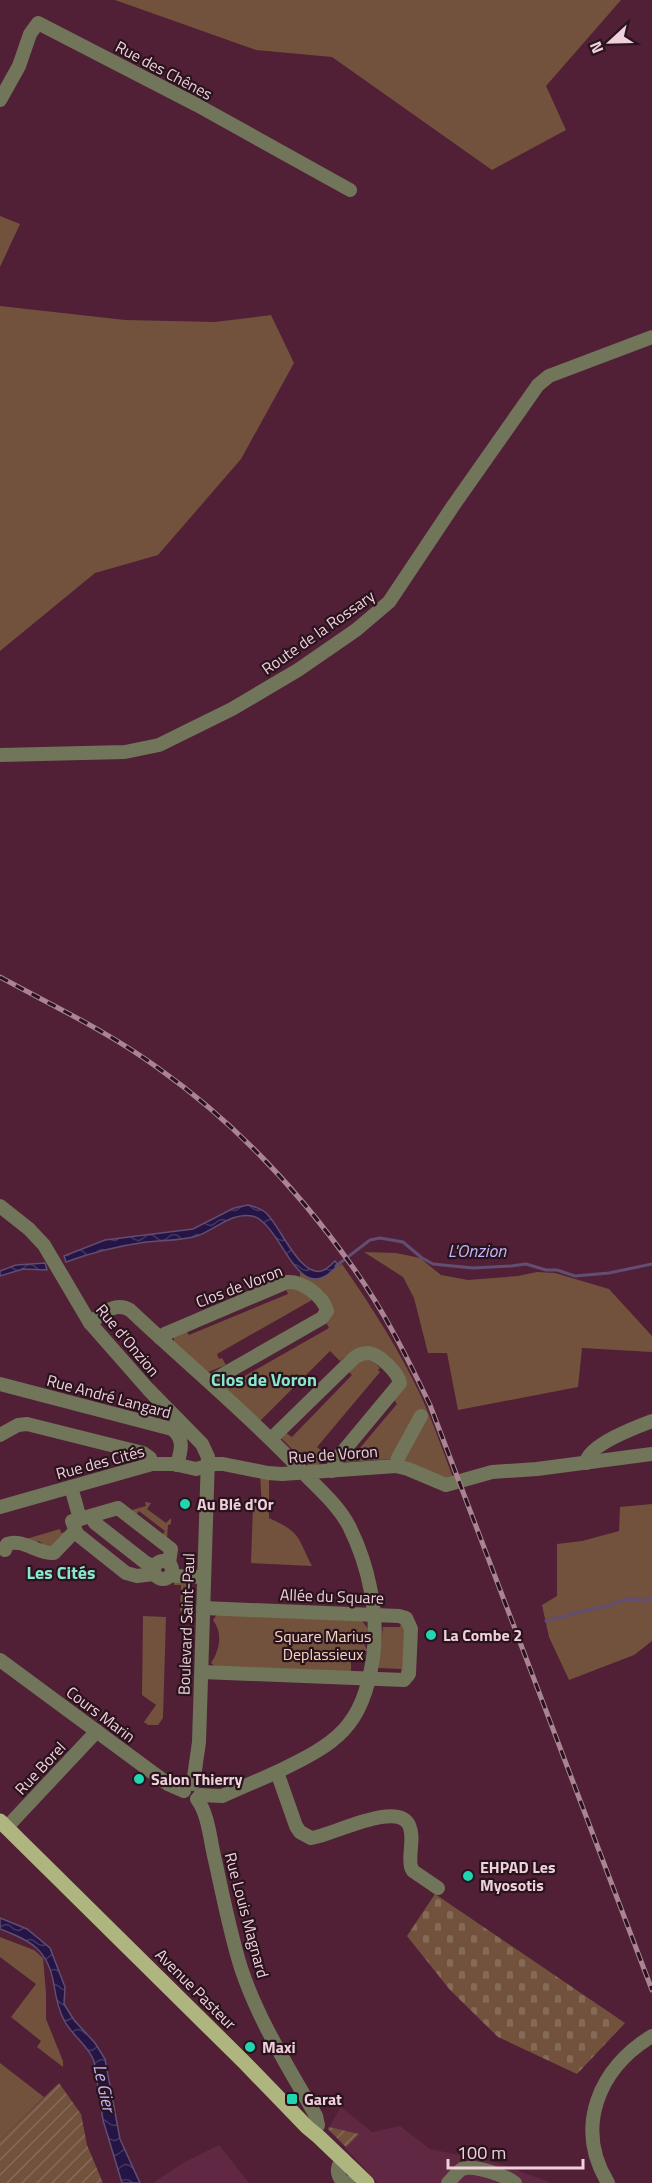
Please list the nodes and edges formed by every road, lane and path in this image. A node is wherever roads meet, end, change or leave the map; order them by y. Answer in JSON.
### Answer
{"nodes":[{"id":1,"x":0,"y":100,"type":"edge"},
{"id":2,"x":350,"y":190,"type":"dead end"},
{"id":3,"x":652,"y":338,"type":"edge"},
{"id":4,"x":0,"y":755,"type":"edge"},
{"id":5,"x":0,"y":1206,"type":"edge"},
{"id":6,"x":90,"y":1323,"type":"junction"},
{"id":7,"x":160,"y":1338,"type":"junction"},
{"id":8,"x":211,"y":1383,"type":"junction"},
{"id":9,"x":0,"y":1384,"type":"edge"},
{"id":10,"x":421,"y":1416,"type":"dead end"},
{"id":11,"x":652,"y":1421,"type":"edge"},
{"id":12,"x":0,"y":1435,"type":"edge"},
{"id":13,"x":271,"y":1439,"type":"junction"},
{"id":14,"x":652,"y":1454,"type":"edge"},
{"id":15,"x":586,"y":1463,"type":"junction"},
{"id":16,"x":152,"y":1464,"type":"junction"},
{"id":17,"x":177,"y":1465,"type":"junction"},
{"id":18,"x":209,"y":1465,"type":"junction"},
{"id":19,"x":396,"y":1466,"type":"junction"},
{"id":20,"x":332,"y":1471,"type":"junction"},
{"id":21,"x":303,"y":1473,"type":"junction"},
{"id":22,"x":67,"y":1488,"type":"junction"},
{"id":23,"x":0,"y":1507,"type":"edge"},
{"id":24,"x":79,"y":1521,"type":"junction"},
{"id":25,"x":116,"y":1539,"type":"junction"},
{"id":26,"x":4,"y":1546,"type":"edge"},
{"id":27,"x":104,"y":1555,"type":"junction"},
{"id":28,"x":170,"y":1569,"type":"junction"},
{"id":29,"x":154,"y":1570,"type":"junction"},
{"id":30,"x":204,"y":1577,"type":"junction"},
{"id":31,"x":203,"y":1608,"type":"junction"},
{"id":32,"x":375,"y":1614,"type":"junction"},
{"id":33,"x":0,"y":1660,"type":"edge"},
{"id":34,"x":202,"y":1672,"type":"junction"},
{"id":35,"x":370,"y":1678,"type":"junction"},
{"id":36,"x":97,"y":1731,"type":"junction"},
{"id":37,"x":277,"y":1772,"type":"junction"},
{"id":38,"x":193,"y":1792,"type":"junction"},
{"id":39,"x":3,"y":1824,"type":"edge"},
{"id":40,"x":438,"y":1888,"type":"dead end"},
{"id":41,"x":651,"y":2037,"type":"edge"},
{"id":42,"x":607,"y":2078,"type":"junction"},
{"id":43,"x":314,"y":2133,"type":"junction"},
{"id":44,"x":351,"y":2182,"type":"edge"},
{"id":45,"x":447,"y":2183,"type":"edge"},
{"id":46,"x":515,"y":2183,"type":"edge"},
{"id":47,"x":608,"y":2183,"type":"edge"},
{"id":48,"x":618,"y":2183,"type":"edge"}],
"edges":[{"from":1,"to":2,"type":"street","name":"Rue des Chênes"},
{"from":3,"to":4,"type":"street","name":"Route de la Rossary"},
{"from":5,"to":6,"type":"street","name":"Rue d'Onzion"},
{"from":6,"to":7,"type":"street"},
{"from":6,"to":18,"type":"street","name":"Rue d'Onzion"},
{"from":7,"to":8,"type":"street"},
{"from":7,"to":8,"type":"street","name":"Clos de Voron"},
{"from":8,"to":13,"type":"street"},
{"from":9,"to":17,"type":"street","name":"Rue André Langard"},
{"from":10,"to":19,"type":"street"},
{"from":11,"to":15,"type":"street"},
{"from":12,"to":16,"type":"street"},
{"from":13,"to":20,"type":"street"},
{"from":13,"to":21,"type":"street"},
{"from":14,"to":15,"type":"street"},
{"from":15,"to":19,"type":"street","name":"Rue de Voron"},
{"from":16,"to":17,"type":"street","name":"Rue des Cités"},
{"from":16,"to":22,"type":"street","name":"Rue des Cités"},
{"from":17,"to":18,"type":"street","name":"Rue des Cités"},
{"from":18,"to":21,"type":"street","name":"Rue de Voron"},
{"from":18,"to":30,"type":"street","name":"Boulevard Saint-Paul"},
{"from":19,"to":20,"type":"street","name":"Rue de Voron"},
{"from":20,"to":21,"type":"street","name":"Rue de Voron"},
{"from":21,"to":32,"type":"street"},
{"from":22,"to":23,"type":"street","name":"Rue des Cités"},
{"from":22,"to":24,"type":"street"},
{"from":24,"to":25,"type":"street"},
{"from":24,"to":26,"type":"street"},
{"from":24,"to":27,"type":"street"},
{"from":24,"to":28,"type":"street"},
{"from":25,"to":27,"type":"street"},
{"from":25,"to":29,"type":"street"},
{"from":27,"to":29,"type":"street"},
{"from":28,"to":29,"type":"street"},
{"from":28,"to":30,"type":"street"},
{"from":30,"to":31,"type":"street","name":"Boulevard Saint-Paul"},
{"from":31,"to":32,"type":"street","name":"Allée du Square"},
{"from":31,"to":34,"type":"street","name":"Boulevard Saint-Paul"},
{"from":32,"to":35,"type":"street"},
{"from":32,"to":35,"type":"street","name":"Allée du Square"},
{"from":33,"to":36,"type":"street","name":"Cours Marin"},
{"from":34,"to":35,"type":"street","name":"Allée du Square"},
{"from":34,"to":38,"type":"street","name":"Boulevard Saint-Paul"},
{"from":35,"to":37,"type":"street"},
{"from":36,"to":38,"type":"street","name":"Cours Marin"},
{"from":36,"to":39,"type":"street","name":"Rue Borel"},
{"from":37,"to":38,"type":"street"},
{"from":37,"to":40,"type":"street"},
{"from":38,"to":43,"type":"street","name":"Rue Louis Magnard"},
{"from":39,"to":43,"type":"main road","name":"Avenue Pasteur"},
{"from":41,"to":42,"type":"street"},
{"from":42,"to":47,"type":"street"},
{"from":42,"to":48,"type":"street"},
{"from":43,"to":44,"type":"main road","name":"Avenue Pasteur"},
{"from":45,"to":46,"type":"street"}]}
